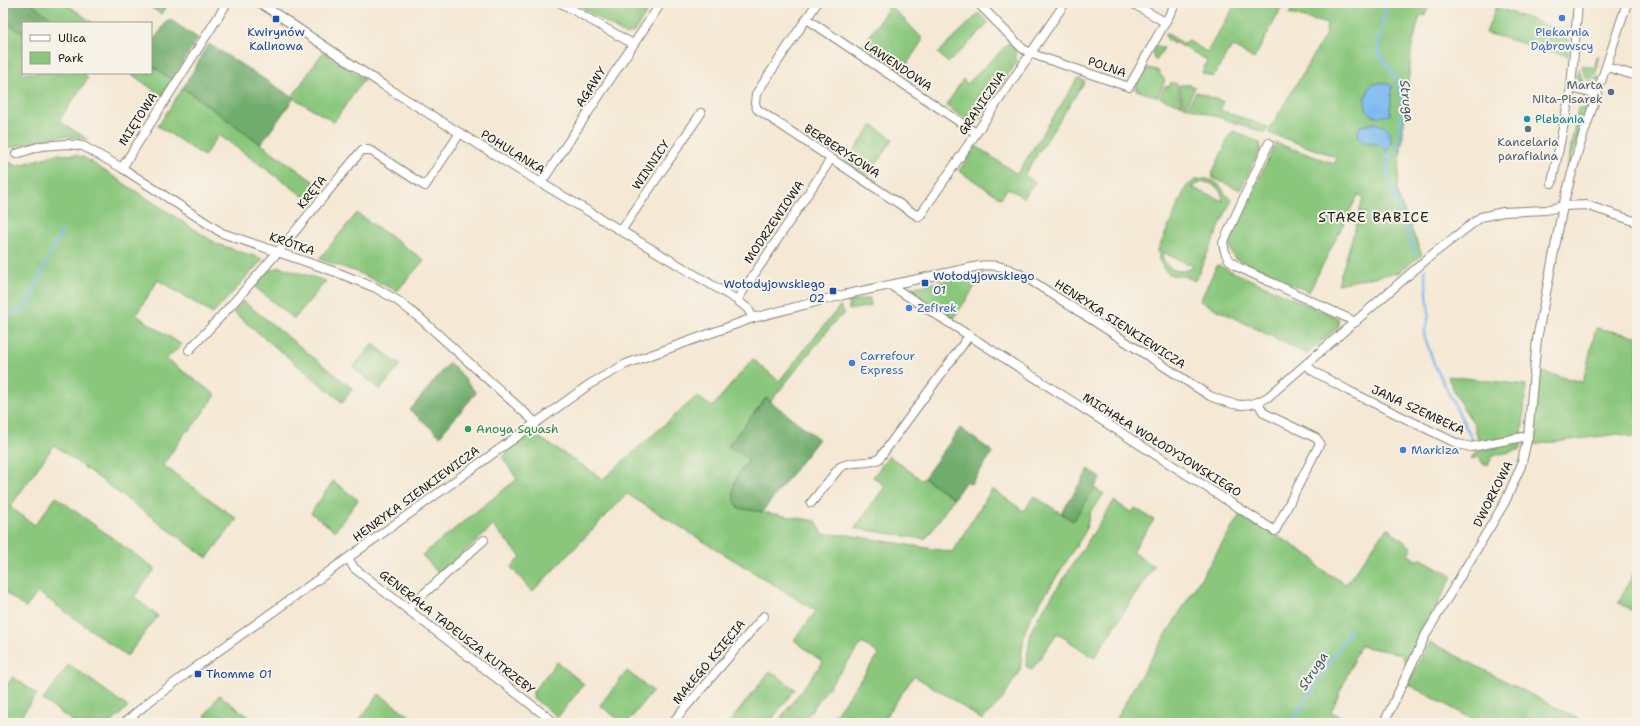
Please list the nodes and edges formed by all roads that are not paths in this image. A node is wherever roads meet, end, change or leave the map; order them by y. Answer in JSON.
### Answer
{"nodes":[{"id":1,"x":227,"y":3,"type":"edge"},
{"id":2,"x":260,"y":3,"type":"edge"},
{"id":3,"x":561,"y":3,"type":"edge"},
{"id":4,"x":661,"y":3,"type":"edge"},
{"id":5,"x":817,"y":3,"type":"edge"},
{"id":6,"x":978,"y":3,"type":"edge"},
{"id":7,"x":1066,"y":3,"type":"edge"},
{"id":8,"x":1132,"y":3,"type":"edge"},
{"id":9,"x":1176,"y":3,"type":"edge"},
{"id":10,"x":1578,"y":3,"type":"edge"},
{"id":11,"x":1627,"y":3,"type":"edge"},
{"id":12,"x":807,"y":19,"type":"junction"},
{"id":13,"x":1165,"y":22,"type":"junction"},
{"id":14,"x":633,"y":44,"type":"junction"},
{"id":15,"x":1031,"y":53,"type":"junction"},
{"id":16,"x":1607,"y":67,"type":"junction"},
{"id":17,"x":1637,"y":76,"type":"edge"},
{"id":18,"x":1571,"y":88,"type":"junction"},
{"id":19,"x":1598,"y":95,"type":"junction"},
{"id":20,"x":701,"y":113,"type":"dead end"},
{"id":21,"x":460,"y":133,"type":"junction"},
{"id":22,"x":976,"y":133,"type":"junction"},
{"id":23,"x":1268,"y":143,"type":"dead end"},
{"id":24,"x":16,"y":154,"type":"dead end"},
{"id":25,"x":831,"y":159,"type":"junction"},
{"id":26,"x":122,"y":168,"type":"junction"},
{"id":27,"x":541,"y":183,"type":"junction"},
{"id":28,"x":1552,"y":184,"type":"dead end"},
{"id":29,"x":1563,"y":206,"type":"junction"},
{"id":30,"x":919,"y":217,"type":"joint"},
{"id":31,"x":1637,"y":222,"type":"edge"},
{"id":32,"x":621,"y":231,"type":"junction"},
{"id":33,"x":279,"y":251,"type":"junction"},
{"id":34,"x":890,"y":285,"type":"junction"},
{"id":35,"x":737,"y":300,"type":"junction"},
{"id":36,"x":753,"y":318,"type":"junction"},
{"id":37,"x":1356,"y":322,"type":"junction"},
{"id":38,"x":969,"y":336,"type":"junction"},
{"id":39,"x":189,"y":350,"type":"dead end"},
{"id":40,"x":1306,"y":364,"type":"junction"},
{"id":41,"x":1258,"y":403,"type":"junction"},
{"id":42,"x":535,"y":422,"type":"junction"},
{"id":43,"x":1528,"y":436,"type":"junction"},
{"id":44,"x":811,"y":502,"type":"dead end"},
{"id":45,"x":484,"y":540,"type":"dead end"},
{"id":46,"x":348,"y":558,"type":"junction"},
{"id":47,"x":408,"y":608,"type":"junction"},
{"id":48,"x":764,"y":616,"type":"dead end"},
{"id":49,"x":124,"y":723,"type":"edge"},
{"id":50,"x":555,"y":723,"type":"edge"},
{"id":51,"x":672,"y":723,"type":"edge"},
{"id":52,"x":1384,"y":723,"type":"edge"}],
"edges":[{"from":1,"to":26,"type":"street","name":"MIĘTOWA"},
{"from":2,"to":21,"type":"street","name":"POHULANKA"},
{"from":3,"to":14,"type":"street"},
{"from":4,"to":14,"type":"street","name":"AGAWY"},
{"from":5,"to":12,"type":"street"},
{"from":6,"to":15,"type":"street","name":"POLNA"},
{"from":7,"to":15,"type":"street","name":"GRANICZNA"},
{"from":8,"to":13,"type":"street"},
{"from":9,"to":13,"type":"street","name":"POLNA"},
{"from":10,"to":18,"type":"street"},
{"from":11,"to":16,"type":"street","name":"DWORKOWA"},
{"from":12,"to":22,"type":"street","name":"LAWENDOWA"},
{"from":12,"to":25,"type":"street","name":"BERBERYSOWA"},
{"from":13,"to":15,"type":"street","name":"POLNA"},
{"from":14,"to":27,"type":"street","name":"AGAWY"},
{"from":15,"to":22,"type":"street","name":"GRANICZNA"},
{"from":16,"to":17,"type":"street"},
{"from":16,"to":19,"type":"street","name":"DWORKOWA"},
{"from":18,"to":19,"type":"street"},
{"from":18,"to":28,"type":"street"},
{"from":19,"to":29,"type":"street","name":"DWORKOWA"},
{"from":20,"to":32,"type":"street","name":"WINNICY"},
{"from":21,"to":27,"type":"street","name":"POHULANKA"},
{"from":21,"to":33,"type":"street","name":"KRĘTA"},
{"from":22,"to":30,"type":"street","name":"GRANICZNA"},
{"from":23,"to":37,"type":"street"},
{"from":24,"to":26,"type":"street","name":"KRÓTKA"},
{"from":25,"to":30,"type":"street","name":"BERBERYSOWA"},
{"from":25,"to":35,"type":"street","name":"MODRZEWIOWA"},
{"from":26,"to":33,"type":"street","name":"KRÓTKA"},
{"from":27,"to":32,"type":"street","name":"POHULANKA"},
{"from":29,"to":31,"type":"street","name":"HENRYKA SIENKIEWICZA"},
{"from":29,"to":37,"type":"street","name":"HENRYKA SIENKIEWICZA"},
{"from":29,"to":43,"type":"street","name":"DWORKOWA"},
{"from":32,"to":35,"type":"street","name":"POHULANKA"},
{"from":33,"to":39,"type":"street","name":"KRĘTA"},
{"from":33,"to":42,"type":"street","name":"KRÓTKA"},
{"from":34,"to":36,"type":"street","name":"HENRYKA SIENKIEWICZA"},
{"from":34,"to":38,"type":"street","name":"MICHAŁA WOŁODYJOWSKIEGO"},
{"from":34,"to":41,"type":"street","name":"HENRYKA SIENKIEWICZA"},
{"from":35,"to":36,"type":"street","name":"POHULANKA"},
{"from":36,"to":42,"type":"street","name":"HENRYKA SIENKIEWICZA"},
{"from":37,"to":40,"type":"street","name":"HENRYKA SIENKIEWICZA"},
{"from":38,"to":41,"type":"street","name":"MICHAŁA WOŁODYJOWSKIEGO"},
{"from":38,"to":44,"type":"street"},
{"from":40,"to":41,"type":"street","name":"HENRYKA SIENKIEWICZA"},
{"from":40,"to":43,"type":"street","name":"JANA SZEMBEKA"},
{"from":42,"to":46,"type":"street","name":"HENRYKA SIENKIEWICZA"},
{"from":43,"to":52,"type":"street","name":"DWORKOWA"},
{"from":45,"to":47,"type":"street"},
{"from":46,"to":47,"type":"street","name":"GENERAŁA TADEUSZA KUTRZEBY"},
{"from":46,"to":49,"type":"street","name":"HENRYKA SIENKIEWICZA"},
{"from":47,"to":50,"type":"street","name":"GENERAŁA TADEUSZA KUTRZEBY"},
{"from":48,"to":51,"type":"street","name":"MAŁEGO KSIĘCIA"}]}
